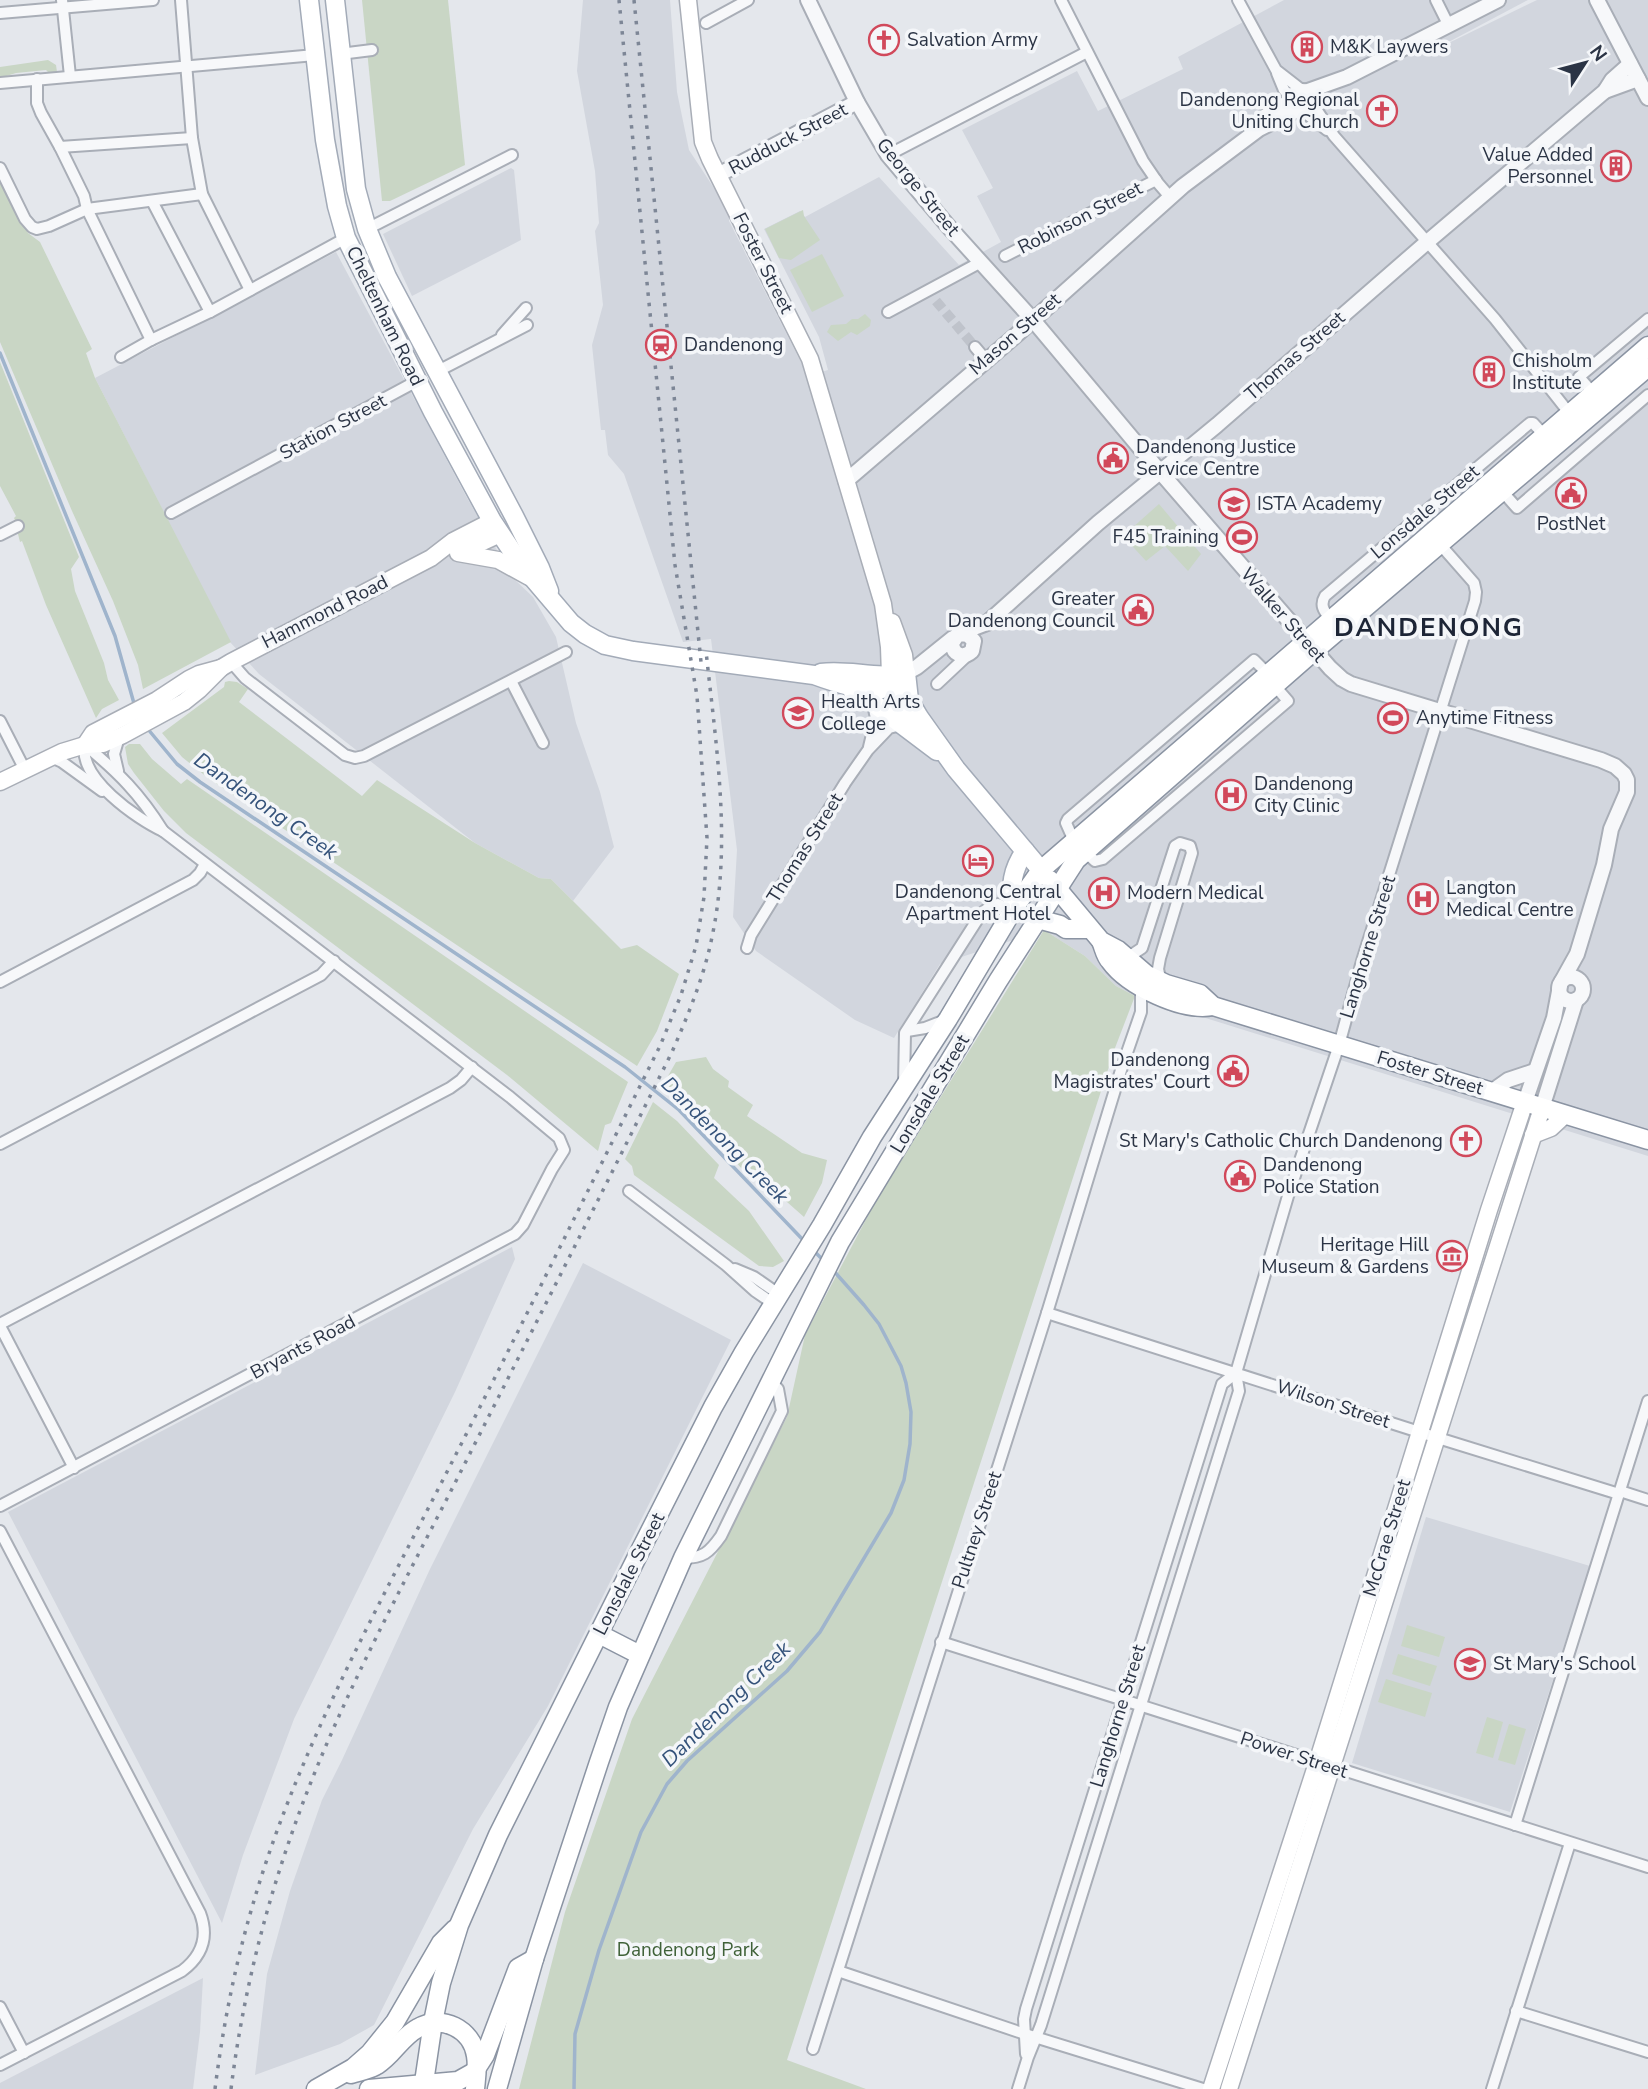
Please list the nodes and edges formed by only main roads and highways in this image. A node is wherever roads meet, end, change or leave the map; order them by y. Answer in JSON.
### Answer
{"nodes":[{"id":1,"x":309,"y":0,"type":"edge"},
{"id":2,"x":335,"y":0,"type":"edge"},
{"id":3,"x":688,"y":0,"type":"edge"},
{"id":4,"x":340,"y":54,"type":"junction"},
{"id":5,"x":315,"y":55,"type":"junction"},
{"id":6,"x":367,"y":229,"type":"junction"},
{"id":7,"x":346,"y":238,"type":"junction"},
{"id":8,"x":1648,"y":346,"type":"edge"},
{"id":9,"x":1648,"y":367,"type":"edge"},
{"id":10,"x":438,"y":371,"type":"junction"},
{"id":11,"x":417,"y":382,"type":"junction"},
{"id":12,"x":514,"y":516,"type":"junction"},
{"id":13,"x":496,"y":527,"type":"junction"},
{"id":14,"x":1436,"y":539,"type":"junction"},
{"id":15,"x":458,"y":553,"type":"junction"},
{"id":16,"x":431,"y":558,"type":"junction"},
{"id":17,"x":534,"y":580,"type":"junction"},
{"id":18,"x":551,"y":597,"type":"junction"},
{"id":19,"x":883,"y":604,"type":"junction"},
{"id":20,"x":1310,"y":646,"type":"junction"},
{"id":21,"x":814,"y":675,"type":"junction"},
{"id":22,"x":898,"y":677,"type":"junction"},
{"id":23,"x":842,"y":685,"type":"junction"},
{"id":24,"x":940,"y":753,"type":"junction"},
{"id":25,"x":956,"y":769,"type":"junction"},
{"id":26,"x":0,"y":782,"type":"edge"},
{"id":27,"x":1079,"y":846,"type":"junction"},
{"id":28,"x":1025,"y":850,"type":"junction"},
{"id":29,"x":1041,"y":870,"type":"junction"},
{"id":30,"x":1058,"y":889,"type":"junction"},
{"id":31,"x":1014,"y":909,"type":"junction"},
{"id":32,"x":1038,"y":919,"type":"junction"},
{"id":33,"x":1096,"y":935,"type":"junction"},
{"id":34,"x":1153,"y":988,"type":"junction"},
{"id":35,"x":1533,"y":1105,"type":"junction"},
{"id":36,"x":1565,"y":1115,"type":"junction"},
{"id":37,"x":1533,"y":1135,"type":"junction"},
{"id":38,"x":1648,"y":1140,"type":"edge"},
{"id":39,"x":777,"y":1299,"type":"junction"},
{"id":40,"x":802,"y":1318,"type":"junction"},
{"id":41,"x":598,"y":1634,"type":"junction"},
{"id":42,"x":640,"y":1655,"type":"junction"},
{"id":43,"x":1324,"y":1765,"type":"junction"},
{"id":44,"x":459,"y":1925,"type":"junction"},
{"id":45,"x":534,"y":1959,"type":"junction"},
{"id":46,"x":433,"y":2022,"type":"junction"},
{"id":47,"x":477,"y":2070,"type":"junction"},
{"id":48,"x":338,"y":2078,"type":"junction"},
{"id":49,"x":424,"y":2086,"type":"edge"},
{"id":50,"x":316,"y":2089,"type":"edge"},
{"id":51,"x":369,"y":2089,"type":"edge"},
{"id":52,"x":475,"y":2089,"type":"edge"},
{"id":53,"x":497,"y":2089,"type":"edge"},
{"id":54,"x":1211,"y":2089,"type":"edge"},
{"id":55,"x":1229,"y":2089,"type":"edge"}],
"edges":[{"from":1,"to":5,"type":"main road","name":"Cheltenham Road"},
{"from":2,"to":4,"type":"main road","name":"Cheltenham Road"},
{"from":3,"to":19,"type":"main road","name":"Foster Street"},
{"from":4,"to":5,"type":"main road"},
{"from":4,"to":6,"type":"main road","name":"Cheltenham Road"},
{"from":5,"to":7,"type":"main road","name":"Cheltenham Road"},
{"from":6,"to":7,"type":"main road"},
{"from":6,"to":10,"type":"main road","name":"Cheltenham Road"},
{"from":7,"to":11,"type":"main road","name":"Cheltenham Road"},
{"from":8,"to":14,"type":"main road","name":"Lonsdale Street"},
{"from":9,"to":14,"type":"main road","name":"Lonsdale Street"},
{"from":10,"to":11,"type":"main road","name":"Station Street"},
{"from":10,"to":12,"type":"main road","name":"Cheltenham Road"},
{"from":11,"to":13,"type":"main road","name":"Cheltenham Road"},
{"from":12,"to":13,"type":"main road"},
{"from":12,"to":18,"type":"main road","name":"Cheltenham Road"},
{"from":13,"to":15,"type":"main road","name":"Hammond Road"},
{"from":13,"to":16,"type":"main road","name":"Hammond Road"},
{"from":13,"to":17,"type":"main road","name":"Cheltenham Road"},
{"from":14,"to":20,"type":"main road","name":"Lonsdale Street"},
{"from":14,"to":20,"type":"main road","name":"Lonsdale Street"},
{"from":15,"to":16,"type":"main road","name":"Hammond Road"},
{"from":15,"to":17,"type":"main road"},
{"from":16,"to":26,"type":"main road","name":"Hammond Road"},
{"from":17,"to":18,"type":"main road","name":"Cheltenham Road"},
{"from":18,"to":21,"type":"main road","name":"Cheltenham Road"},
{"from":19,"to":22,"type":"main road","name":"Foster Street"},
{"from":19,"to":22,"type":"main road","name":"Foster Street"},
{"from":20,"to":27,"type":"main road","name":"Lonsdale Street"},
{"from":21,"to":22,"type":"main road","name":"Cheltenham Road"},
{"from":21,"to":23,"type":"main road","name":"Cheltenham Road"},
{"from":22,"to":23,"type":"main road","name":"Cheltenham Road"},
{"from":22,"to":24,"type":"main road","name":"Foster Street"},
{"from":22,"to":25,"type":"main road","name":"Foster Street"},
{"from":23,"to":24,"type":"main road"},
{"from":24,"to":25,"type":"main road","name":"Foster Street"},
{"from":25,"to":28,"type":"main road","name":"Foster Street"},
{"from":27,"to":29,"type":"main road","name":"Lonsdale Street"},
{"from":27,"to":30,"type":"main road","name":"Lonsdale Street"},
{"from":28,"to":29,"type":"main road","name":"Foster Street"},
{"from":28,"to":31,"type":"main road"},
{"from":29,"to":30,"type":"main road","name":"Foster Street"},
{"from":29,"to":31,"type":"main road","name":"Lonsdale Street"},
{"from":30,"to":32,"type":"main road","name":"Lonsdale Street"},
{"from":30,"to":33,"type":"main road","name":"Foster Street"},
{"from":31,"to":39,"type":"main road","name":"Lonsdale Street"},
{"from":32,"to":33,"type":"main road"},
{"from":32,"to":40,"type":"main road","name":"Lonsdale Street"},
{"from":33,"to":34,"type":"main road","name":"Foster Street"},
{"from":33,"to":34,"type":"main road","name":"Foster Street"},
{"from":34,"to":35,"type":"main road","name":"Foster Street"},
{"from":35,"to":36,"type":"main road","name":"Foster Street"},
{"from":35,"to":37,"type":"main road","name":"McCrae Street"},
{"from":35,"to":43,"type":"main road","name":"McCrae Street"},
{"from":36,"to":37,"type":"main road"},
{"from":36,"to":38,"type":"main road","name":"Foster Street"},
{"from":37,"to":43,"type":"main road","name":"McCrae Street"},
{"from":39,"to":40,"type":"main road"},
{"from":39,"to":41,"type":"main road","name":"Lonsdale Street"},
{"from":40,"to":42,"type":"main road","name":"Lonsdale Street"},
{"from":41,"to":42,"type":"main road"},
{"from":41,"to":44,"type":"main road","name":"Lonsdale Street"},
{"from":42,"to":45,"type":"main road","name":"Lonsdale Street"},
{"from":43,"to":54,"type":"main road","name":"McCrae Street"},
{"from":43,"to":55,"type":"main road","name":"McCrae Street"},
{"from":44,"to":46,"type":"main road","name":"Lonsdale Street"},
{"from":44,"to":48,"type":"main road"},
{"from":45,"to":47,"type":"main road"},
{"from":45,"to":53,"type":"main road","name":"Lonsdale Street"},
{"from":46,"to":47,"type":"main road"},
{"from":46,"to":48,"type":"main road"},
{"from":46,"to":49,"type":"main road","name":"Lonsdale Street"},
{"from":47,"to":49,"type":"main road"},
{"from":47,"to":52,"type":"main road"},
{"from":48,"to":50,"type":"main road"},
{"from":49,"to":51,"type":"main road"}]}
